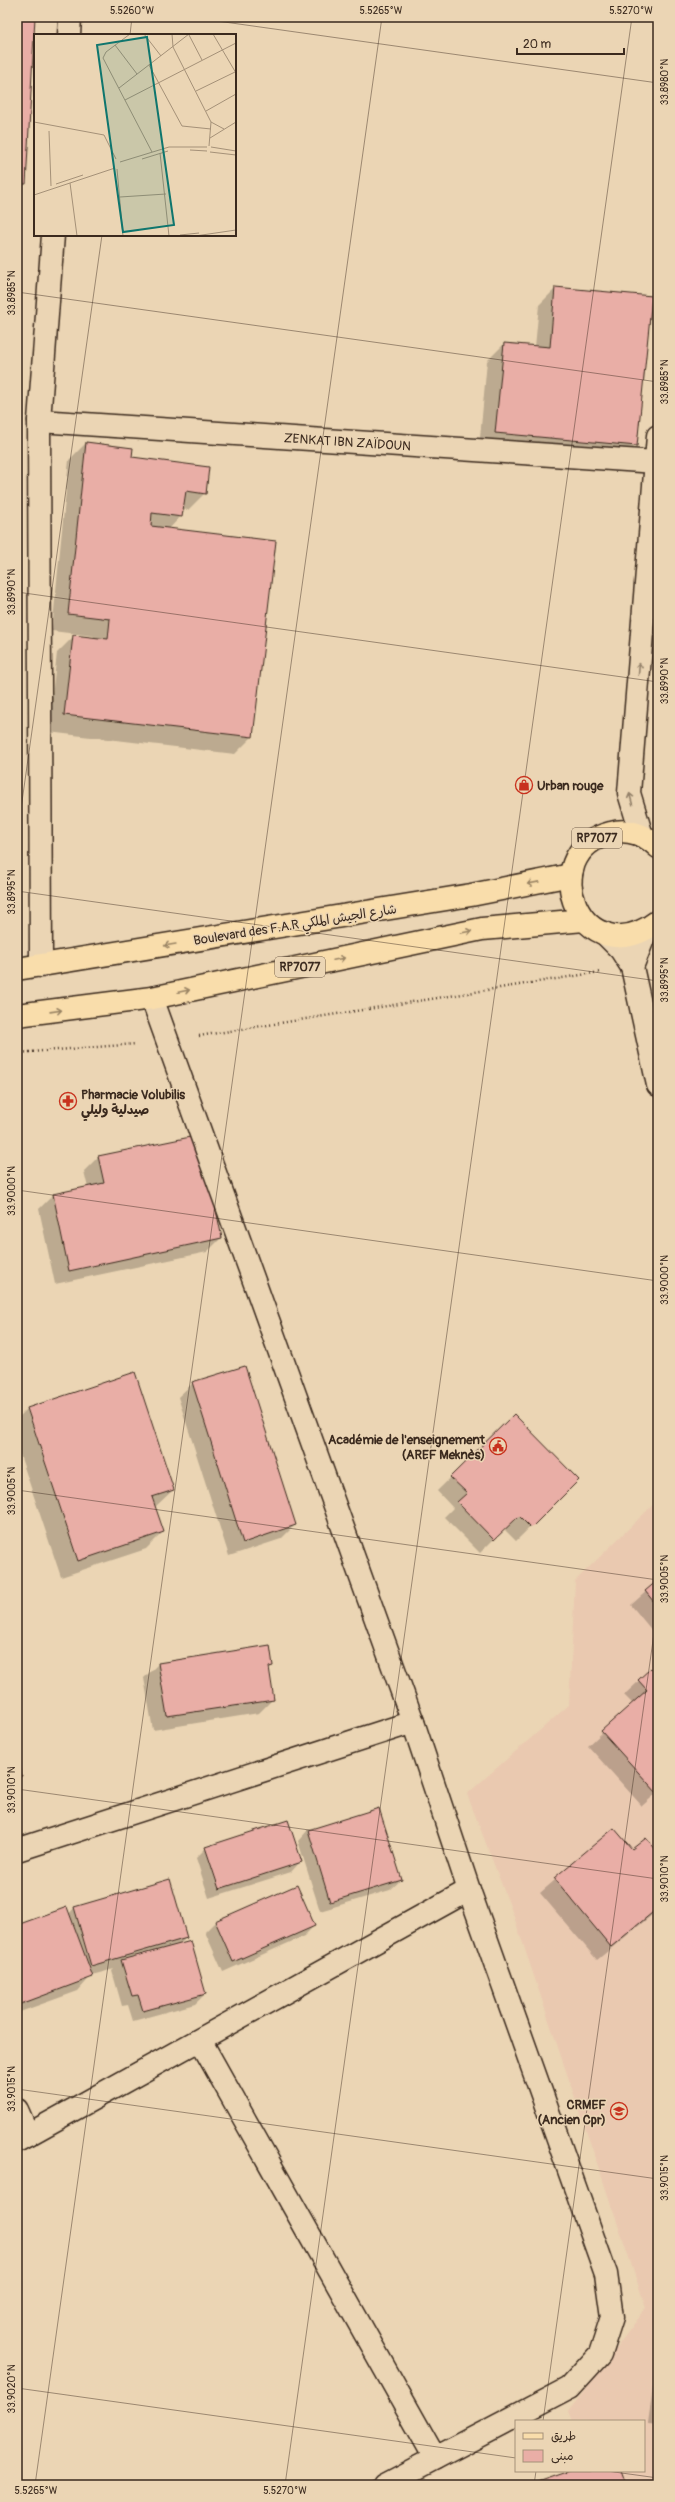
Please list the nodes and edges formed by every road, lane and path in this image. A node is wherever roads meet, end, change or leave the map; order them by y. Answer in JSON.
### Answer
{"nodes":[{"id":1,"x":70,"y":17,"type":"edge"},
{"id":2,"x":68,"y":34,"type":"edge"},
{"id":3,"x":53,"y":236,"type":"edge"},
{"id":4,"x":38,"y":421,"type":"junction"},
{"id":5,"x":658,"y":436,"type":"edge"},
{"id":6,"x":656,"y":462,"type":"junction"},
{"id":7,"x":650,"y":842,"type":"edge"},
{"id":8,"x":571,"y":875,"type":"junction"},
{"id":9,"x":584,"y":920,"type":"junction"},
{"id":10,"x":653,"y":925,"type":"edge"},
{"id":11,"x":604,"y":933,"type":"junction"},
{"id":12,"x":41,"y":966,"type":"junction"},
{"id":13,"x":632,"y":967,"type":"junction"},
{"id":14,"x":17,"y":968,"type":"edge"},
{"id":15,"x":152,"y":998,"type":"junction"},
{"id":16,"x":17,"y":1015,"type":"edge"},
{"id":17,"x":167,"y":1042,"type":"junction"},
{"id":18,"x":17,"y":1053,"type":"edge"},
{"id":19,"x":658,"y":1084,"type":"edge"},
{"id":20,"x":412,"y":1722,"type":"junction"},
{"id":21,"x":17,"y":1850,"type":"edge"},
{"id":22,"x":469,"y":1890,"type":"junction"},
{"id":23,"x":200,"y":2040,"type":"junction"},
{"id":24,"x":17,"y":2110,"type":"edge"},
{"id":25,"x":23,"y":2138,"type":"edge"},
{"id":26,"x":435,"y":2458,"type":"junction"},
{"id":27,"x":384,"y":2485,"type":"edge"}],
"edges":[{"from":1,"to":2,"type":"street"},
{"from":3,"to":4,"type":"street"},
{"from":4,"to":6,"type":"street","name":"ZENKAT IBN ZAÏDOUN"},
{"from":4,"to":12,"type":"street"},
{"from":5,"to":6,"type":"street"},
{"from":7,"to":6,"type":"street","one_way":true},
{"from":7,"to":8,"type":"main road","number":"RP7077"},
{"from":8,"to":9,"type":"main road","number":"RP7077"},
{"from":8,"to":12,"type":"main road","name":"Boulevard des F.A.R شارع الجيش الملكي","one_way":true},
{"from":9,"to":11,"type":"main road","number":"RP7077"},
{"from":15,"to":9,"type":"main road","number":"RP7077","one_way":true},
{"from":10,"to":11,"type":"main road","number":"RP7077"},
{"from":10,"to":13,"type":"street"},
{"from":11,"to":13,"type":"street"},
{"from":12,"to":14,"type":"main road","name":"Boulevard des F.A.R شارع الجيش الملكي"},
{"from":13,"to":17,"type":"path"},
{"from":13,"to":19,"type":"street"},
{"from":16,"to":15,"type":"main road","number":"RP7077","one_way":true},
{"from":15,"to":17,"type":"street"},
{"from":17,"to":18,"type":"path"},
{"from":17,"to":20,"type":"street"},
{"from":20,"to":21,"type":"street"},
{"from":20,"to":22,"type":"street"},
{"from":22,"to":23,"type":"street"},
{"from":22,"to":26,"type":"street"},
{"from":23,"to":25,"type":"street"},
{"from":23,"to":26,"type":"street"},
{"from":24,"to":25,"type":"street"},
{"from":26,"to":27,"type":"street"}]}
